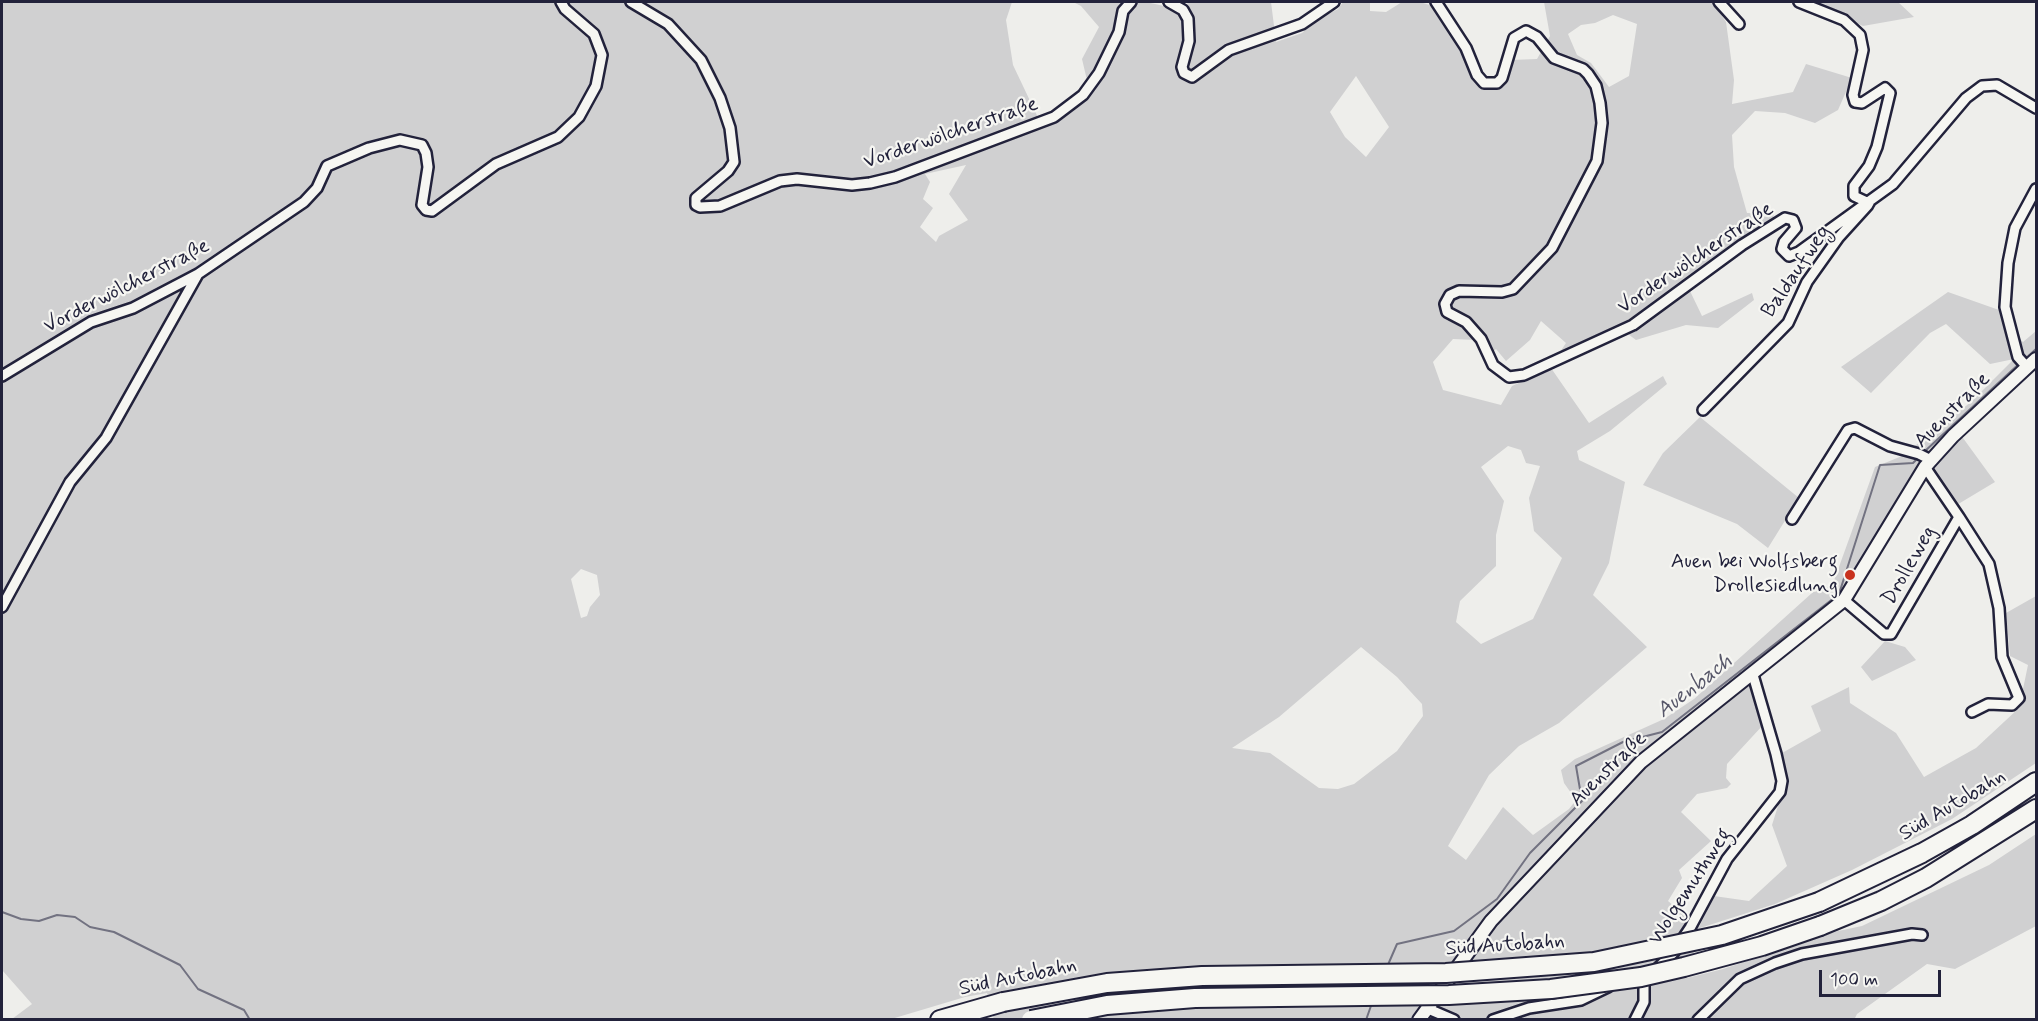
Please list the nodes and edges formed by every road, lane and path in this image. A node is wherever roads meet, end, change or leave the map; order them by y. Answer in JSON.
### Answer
{"nodes":[{"id":1,"x":561,"y":2,"type":"edge"},
{"id":2,"x":631,"y":2,"type":"edge"},
{"id":3,"x":1131,"y":2,"type":"edge"},
{"id":4,"x":1169,"y":2,"type":"edge"},
{"id":5,"x":1334,"y":2,"type":"edge"},
{"id":6,"x":1436,"y":2,"type":"edge"},
{"id":7,"x":1719,"y":2,"type":"edge"},
{"id":8,"x":1799,"y":2,"type":"edge"},
{"id":9,"x":1738,"y":24,"type":"dead end"},
{"id":10,"x":2037,"y":108,"type":"edge"},
{"id":11,"x":2037,"y":189,"type":"edge"},
{"id":12,"x":1869,"y":203,"type":"junction"},
{"id":13,"x":198,"y":274,"type":"junction"},
{"id":14,"x":2026,"y":361,"type":"edge"},
{"id":15,"x":2,"y":376,"type":"edge"},
{"id":16,"x":1702,"y":410,"type":"dead end"},
{"id":17,"x":1925,"y":459,"type":"junction"},
{"id":18,"x":1959,"y":517,"type":"junction"},
{"id":19,"x":1792,"y":519,"type":"dead end"},
{"id":20,"x":1844,"y":600,"type":"junction"},
{"id":21,"x":2,"y":607,"type":"edge"},
{"id":22,"x":1753,"y":675,"type":"junction"},
{"id":23,"x":1972,"y":712,"type":"dead end"},
{"id":24,"x":2037,"y":782,"type":"edge"},
{"id":25,"x":2037,"y":809,"type":"edge"},
{"id":26,"x":1922,"y":935,"type":"dead end"},
{"id":27,"x":1644,"y":982,"type":"junction"},
{"id":28,"x":1426,"y":1008,"type":"junction"},
{"id":29,"x":940,"y":1020,"type":"edge"},
{"id":30,"x":1031,"y":1020,"type":"edge"},
{"id":31,"x":1419,"y":1020,"type":"edge"},
{"id":32,"x":1454,"y":1020,"type":"edge"},
{"id":33,"x":1493,"y":1020,"type":"edge"},
{"id":34,"x":1635,"y":1020,"type":"edge"},
{"id":35,"x":1698,"y":1020,"type":"edge"}],
"edges":[{"from":1,"to":13,"type":"street","name":"Vorderwölcherstraße"},
{"from":2,"to":3,"type":"street","name":"Vorderwölcherstraße"},
{"from":4,"to":5,"type":"street"},
{"from":6,"to":12,"type":"street","name":"Vorderwölcherstraße"},
{"from":7,"to":9,"type":"street"},
{"from":8,"to":12,"type":"street"},
{"from":10,"to":12,"type":"street"},
{"from":11,"to":14,"type":"street"},
{"from":12,"to":16,"type":"street","name":"Baldaufweg"},
{"from":13,"to":15,"type":"street","name":"Vorderwölcherstraße"},
{"from":13,"to":21,"type":"street"},
{"from":14,"to":17,"type":"street","name":"Auenstraße"},
{"from":17,"to":18,"type":"street","name":"Drolleweg"},
{"from":17,"to":19,"type":"street"},
{"from":17,"to":20,"type":"street","name":"Auenstraße"},
{"from":18,"to":20,"type":"street","name":"Drolleweg"},
{"from":18,"to":23,"type":"street"},
{"from":20,"to":22,"type":"street","name":"Auenstraße"},
{"from":22,"to":27,"type":"street","name":"Wolgemuthweg"},
{"from":22,"to":28,"type":"street","name":"Auenstraße"},
{"from":24,"to":29,"type":"highway","name":"Süd Autobahn","bridge":true},
{"from":25,"to":30,"type":"highway","name":"Süd Autobahn","bridge":true},
{"from":26,"to":35,"type":"street"},
{"from":27,"to":33,"type":"street"},
{"from":27,"to":34,"type":"street"},
{"from":28,"to":31,"type":"street","name":"Auenstraße"},
{"from":28,"to":32,"type":"street"}]}
